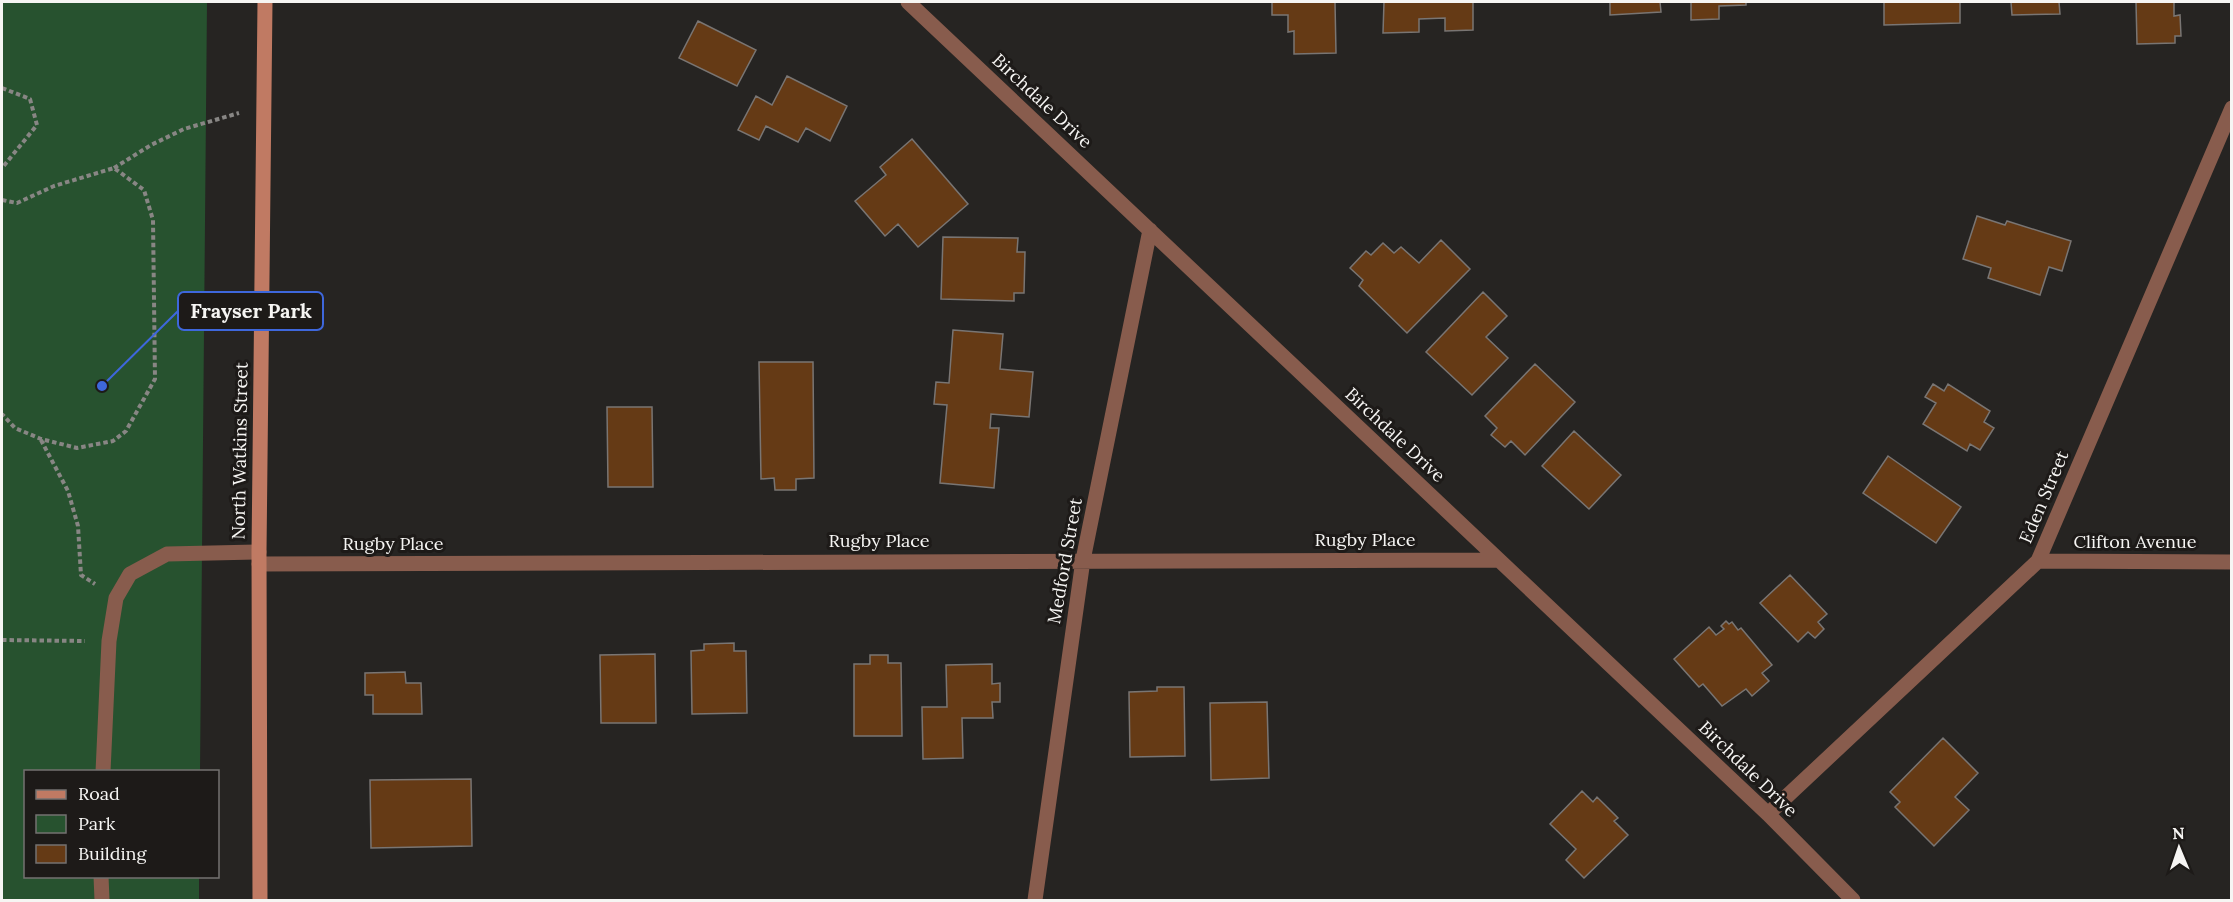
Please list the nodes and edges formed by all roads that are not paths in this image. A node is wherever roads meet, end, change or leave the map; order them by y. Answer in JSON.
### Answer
{"nodes":[{"id":1,"x":265,"y":2,"type":"edge"},
{"id":2,"x":908,"y":2,"type":"edge"},
{"id":3,"x":2232,"y":108,"type":"edge"},
{"id":4,"x":1150,"y":230,"type":"junction"},
{"id":5,"x":259,"y":558,"type":"junction"},
{"id":6,"x":1083,"y":560,"type":"junction"},
{"id":7,"x":1498,"y":560,"type":"junction"},
{"id":8,"x":2038,"y":561,"type":"junction"},
{"id":9,"x":2232,"y":562,"type":"edge"},
{"id":10,"x":103,"y":770,"type":"edge"},
{"id":11,"x":1768,"y":814,"type":"junction"},
{"id":12,"x":102,"y":878,"type":"edge"},
{"id":13,"x":102,"y":900,"type":"edge"},
{"id":14,"x":260,"y":900,"type":"edge"},
{"id":15,"x":1035,"y":900,"type":"edge"},
{"id":16,"x":1853,"y":900,"type":"edge"}],
"edges":[{"from":1,"to":5,"type":"main road","name":"North Watkins Street"},
{"from":2,"to":4,"type":"street","name":"Birchdale Drive"},
{"from":3,"to":8,"type":"street","name":"Eden Street"},
{"from":4,"to":6,"type":"street","name":"Medford Street"},
{"from":4,"to":7,"type":"street","name":"Birchdale Drive"},
{"from":5,"to":6,"type":"street","name":"Rugby Place"},
{"from":5,"to":10,"type":"street","name":"Rugby Place"},
{"from":5,"to":14,"type":"main road","name":"North Watkins Street"},
{"from":6,"to":7,"type":"street","name":"Rugby Place"},
{"from":6,"to":15,"type":"street","name":"Medford Street"},
{"from":7,"to":11,"type":"street","name":"Birchdale Drive"},
{"from":8,"to":9,"type":"street","name":"Clifton Avenue"},
{"from":8,"to":11,"type":"street","name":"Eden Street"},
{"from":11,"to":16,"type":"street","name":"Birchdale Drive"},
{"from":12,"to":13,"type":"street"}]}
